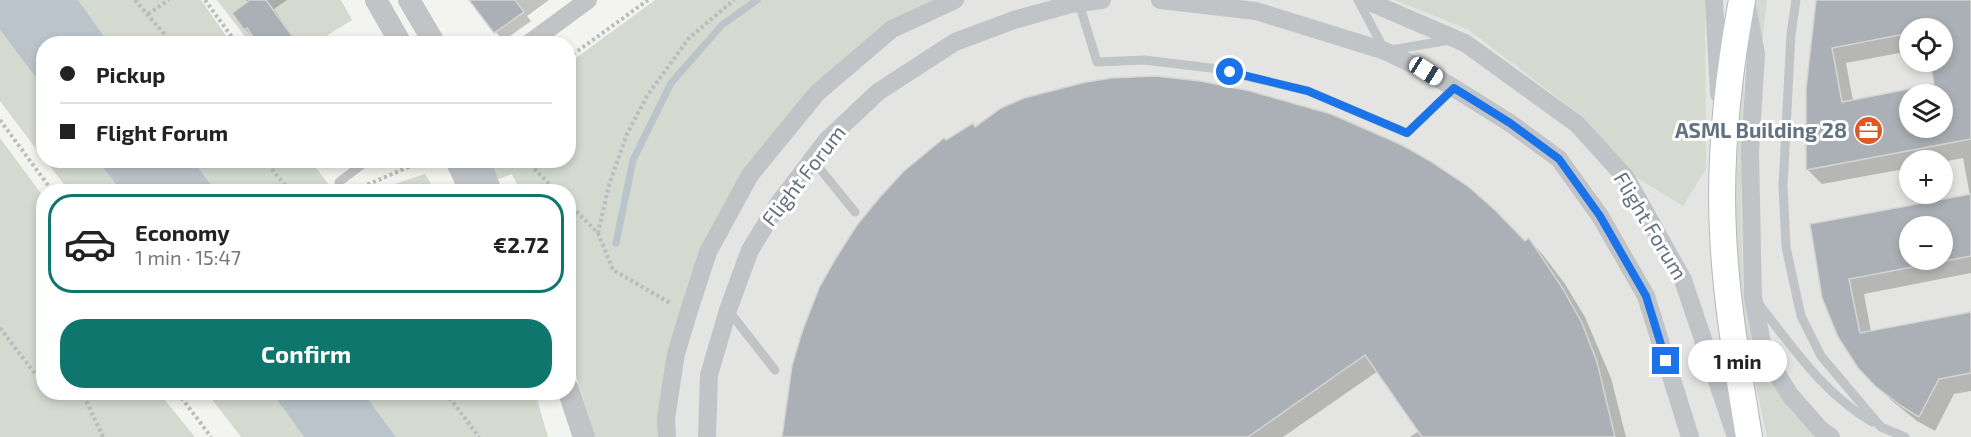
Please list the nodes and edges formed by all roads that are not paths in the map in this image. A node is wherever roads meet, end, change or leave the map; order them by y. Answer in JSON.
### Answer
{"nodes":[{"id":1,"x":376,"y":0,"type":"edge"},
{"id":2,"x":409,"y":0,"type":"edge"},
{"id":3,"x":588,"y":0,"type":"edge"},
{"id":4,"x":955,"y":0,"type":"edge"},
{"id":5,"x":1102,"y":0,"type":"edge"},
{"id":6,"x":1160,"y":0,"type":"edge"},
{"id":7,"x":1358,"y":0,"type":"edge"},
{"id":8,"x":1365,"y":0,"type":"edge"},
{"id":9,"x":1714,"y":0,"type":"edge"},
{"id":10,"x":1744,"y":0,"type":"edge"},
{"id":11,"x":1796,"y":0,"type":"edge"},
{"id":12,"x":1079,"y":3,"type":"junction"},
{"id":13,"x":396,"y":36,"type":"edge"},
{"id":14,"x":430,"y":36,"type":"edge"},
{"id":15,"x":539,"y":36,"type":"edge"},
{"id":16,"x":1456,"y":39,"type":"junction"},
{"id":17,"x":1386,"y":51,"type":"junction"},
{"id":18,"x":1454,"y":88,"type":"junction"},
{"id":19,"x":812,"y":159,"type":"junction"},
{"id":20,"x":357,"y":168,"type":"edge"},
{"id":21,"x":460,"y":168,"type":"edge"},
{"id":22,"x":482,"y":168,"type":"edge"},
{"id":23,"x":1723,"y":170,"type":"junction"},
{"id":24,"x":339,"y":182,"type":"dead end"},
{"id":25,"x":467,"y":184,"type":"edge"},
{"id":26,"x":487,"y":184,"type":"edge"},
{"id":27,"x":855,"y":212,"type":"dead end"},
{"id":28,"x":1753,"y":297,"type":"junction"},
{"id":29,"x":728,"y":310,"type":"junction"},
{"id":30,"x":775,"y":370,"type":"dead end"},
{"id":31,"x":572,"y":400,"type":"edge"},
{"id":32,"x":1881,"y":428,"type":"junction"},
{"id":33,"x":584,"y":437,"type":"edge"},
{"id":34,"x":667,"y":437,"type":"edge"},
{"id":35,"x":706,"y":437,"type":"edge"},
{"id":36,"x":1690,"y":437,"type":"edge"},
{"id":37,"x":1736,"y":437,"type":"edge"},
{"id":38,"x":1749,"y":437,"type":"edge"},
{"id":39,"x":1832,"y":437,"type":"edge"},
{"id":40,"x":1905,"y":437,"type":"edge"}],
"edges":[{"from":1,"to":13,"type":"street"},
{"from":2,"to":14,"type":"street"},
{"from":3,"to":15,"type":"street"},
{"from":4,"to":34,"type":"street","name":"Flight Forum"},
{"from":5,"to":12,"type":"street","name":"Flight Forum"},
{"from":6,"to":17,"type":"street","name":"Flight Forum"},
{"from":7,"to":17,"type":"lane"},
{"from":8,"to":16,"type":"street","name":"Flight Forum"},
{"from":9,"to":23,"type":"street"},
{"from":10,"to":23,"type":"main road"},
{"from":10,"to":28,"type":"street"},
{"from":11,"to":32,"type":"lane"},
{"from":12,"to":18,"type":"lane"},
{"from":12,"to":19,"type":"street","name":"Flight Forum"},
{"from":16,"to":17,"type":"lane"},
{"from":16,"to":37,"type":"street","name":"Flight Forum"},
{"from":17,"to":18,"type":"street","name":"Flight Forum"},
{"from":18,"to":36,"type":"street","name":"Flight Forum"},
{"from":19,"to":27,"type":"lane"},
{"from":19,"to":29,"type":"street","name":"Flight Forum"},
{"from":20,"to":24,"type":"lane"},
{"from":21,"to":25,"type":"street"},
{"from":22,"to":26,"type":"street"},
{"from":23,"to":38,"type":"main road"},
{"from":28,"to":32,"type":"lane"},
{"from":28,"to":39,"type":"street"},
{"from":29,"to":30,"type":"lane"},
{"from":29,"to":35,"type":"street","name":"Flight Forum"},
{"from":31,"to":33,"type":"street"},
{"from":32,"to":40,"type":"lane"}]}
